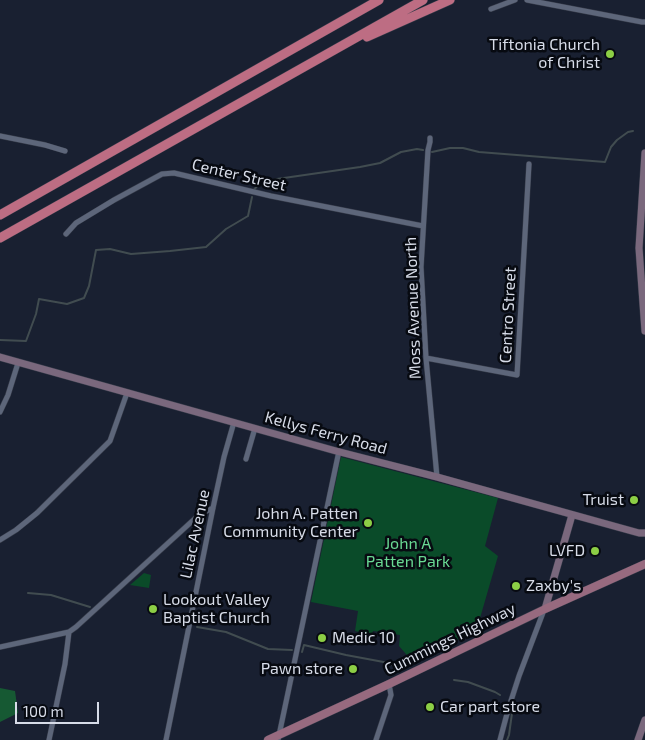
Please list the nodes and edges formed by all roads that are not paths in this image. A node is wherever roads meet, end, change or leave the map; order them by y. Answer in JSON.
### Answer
{"nodes":[{"id":1,"x":378,"y":0,"type":"edge"},
{"id":2,"x":423,"y":0,"type":"edge"},
{"id":3,"x":450,"y":0,"type":"edge"},
{"id":4,"x":515,"y":0,"type":"edge"},
{"id":5,"x":527,"y":0,"type":"edge"},
{"id":6,"x":491,"y":9,"type":"dead end"},
{"id":7,"x":645,"y":22,"type":"edge"},
{"id":8,"x":315,"y":61,"type":"junction"},
{"id":9,"x":0,"y":136,"type":"edge"},
{"id":10,"x":430,"y":138,"type":"dead end"},
{"id":11,"x":65,"y":151,"type":"dead end"},
{"id":12,"x":645,"y":153,"type":"edge"},
{"id":13,"x":529,"y":164,"type":"dead end"},
{"id":14,"x":0,"y":215,"type":"edge"},
{"id":15,"x":423,"y":226,"type":"junction"},
{"id":16,"x":66,"y":234,"type":"dead end"},
{"id":17,"x":0,"y":238,"type":"edge"},
{"id":18,"x":645,"y":331,"type":"edge"},
{"id":19,"x":0,"y":357,"type":"edge"},
{"id":20,"x":426,"y":358,"type":"junction"},
{"id":21,"x":18,"y":363,"type":"junction"},
{"id":22,"x":126,"y":393,"type":"junction"},
{"id":23,"x":0,"y":412,"type":"edge"},
{"id":24,"x":234,"y":422,"type":"junction"},
{"id":25,"x":255,"y":428,"type":"junction"},
{"id":26,"x":339,"y":451,"type":"junction"},
{"id":27,"x":246,"y":459,"type":"dead end"},
{"id":28,"x":437,"y":477,"type":"junction"},
{"id":29,"x":213,"y":508,"type":"junction"},
{"id":30,"x":572,"y":515,"type":"junction"},
{"id":31,"x":645,"y":533,"type":"edge"},
{"id":32,"x":0,"y":540,"type":"edge"},
{"id":33,"x":645,"y":564,"type":"edge"},
{"id":34,"x":544,"y":609,"type":"junction"},
{"id":35,"x":68,"y":632,"type":"junction"},
{"id":36,"x":0,"y":647,"type":"edge"},
{"id":37,"x":389,"y":684,"type":"junction"},
{"id":38,"x":645,"y":720,"type":"edge"},
{"id":39,"x":278,"y":737,"type":"edge"},
{"id":40,"x":49,"y":740,"type":"edge"},
{"id":41,"x":166,"y":740,"type":"edge"},
{"id":42,"x":268,"y":740,"type":"edge"},
{"id":43,"x":376,"y":740,"type":"edge"},
{"id":44,"x":500,"y":740,"type":"edge"},
{"id":45,"x":638,"y":740,"type":"edge"}],
"edges":[{"from":1,"to":14,"type":"highway"},
{"from":2,"to":8,"type":"highway"},
{"from":3,"to":8,"type":"highway"},
{"from":4,"to":6,"type":"street"},
{"from":5,"to":7,"type":"street"},
{"from":8,"to":17,"type":"highway"},
{"from":9,"to":11,"type":"street"},
{"from":10,"to":15,"type":"street","name":"Moss Avenue North"},
{"from":12,"to":18,"type":"street"},
{"from":13,"to":20,"type":"street","name":"Centro Street"},
{"from":15,"to":16,"type":"street","name":"Center Street"},
{"from":15,"to":20,"type":"street","name":"Moss Avenue North"},
{"from":19,"to":21,"type":"street","name":"Kellys Ferry Road"},
{"from":20,"to":28,"type":"street","name":"Moss Avenue North"},
{"from":21,"to":22,"type":"street","name":"Kellys Ferry Road"},
{"from":21,"to":23,"type":"street"},
{"from":22,"to":24,"type":"street","name":"Kellys Ferry Road"},
{"from":22,"to":32,"type":"street"},
{"from":24,"to":25,"type":"street","name":"Kellys Ferry Road"},
{"from":24,"to":29,"type":"street","name":"Lilac Avenue"},
{"from":25,"to":26,"type":"street","name":"Kellys Ferry Road"},
{"from":25,"to":27,"type":"street"},
{"from":26,"to":28,"type":"street","name":"Kellys Ferry Road"},
{"from":26,"to":39,"type":"street"},
{"from":28,"to":30,"type":"street","name":"Kellys Ferry Road"},
{"from":29,"to":35,"type":"street"},
{"from":29,"to":41,"type":"street","name":"Lilac Avenue"},
{"from":30,"to":31,"type":"street","name":"Kellys Ferry Road"},
{"from":30,"to":34,"type":"street"},
{"from":33,"to":34,"type":"main road","name":"Cummings Highway"},
{"from":34,"to":37,"type":"main road","name":"Cummings Highway"},
{"from":34,"to":44,"type":"street"},
{"from":35,"to":36,"type":"street"},
{"from":35,"to":40,"type":"street"},
{"from":37,"to":39,"type":"main road","name":"Cummings Highway"},
{"from":37,"to":43,"type":"street"},
{"from":38,"to":45,"type":"street"},
{"from":39,"to":42,"type":"main road","name":"Cummings Highway"}]}
